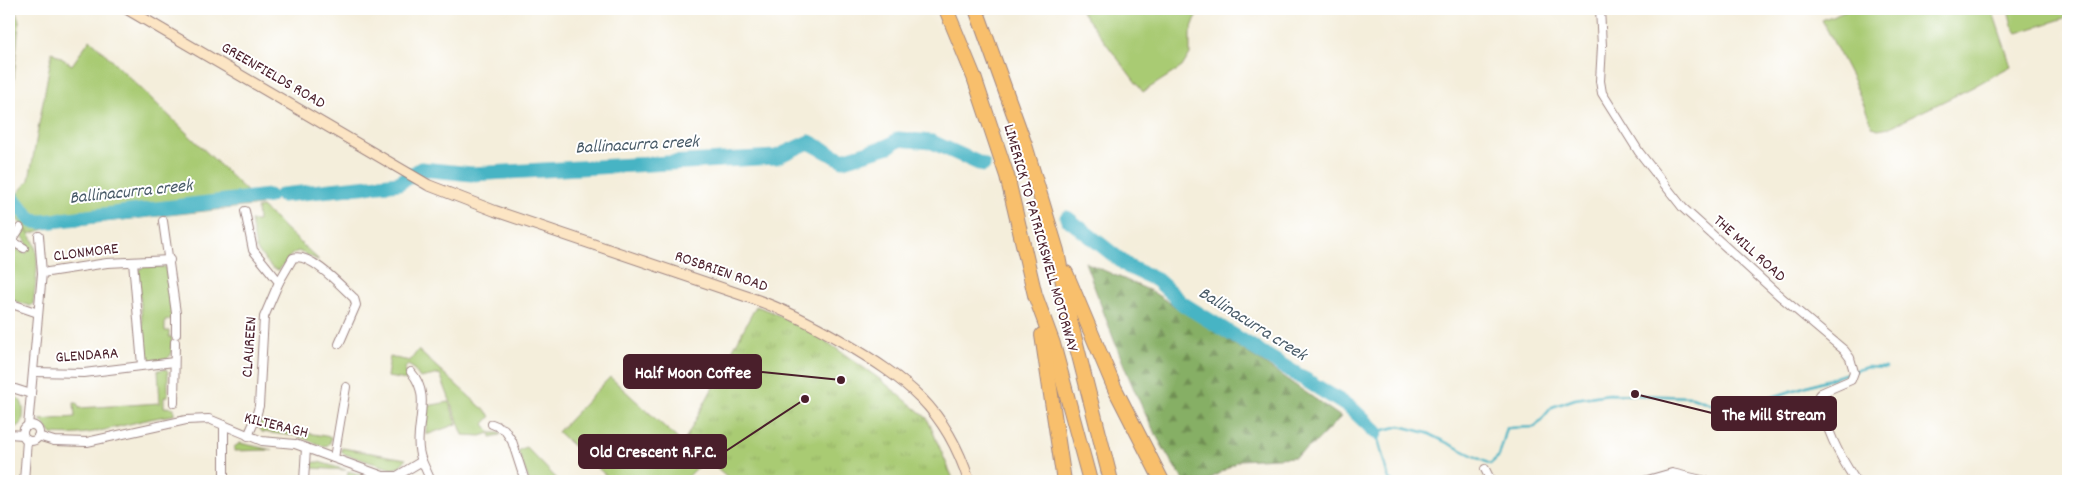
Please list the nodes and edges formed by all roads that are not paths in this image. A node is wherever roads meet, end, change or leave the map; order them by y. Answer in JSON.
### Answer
{"nodes":[{"id":1,"x":127,"y":9,"type":"edge"},
{"id":2,"x":946,"y":9,"type":"edge"},
{"id":3,"x":976,"y":9,"type":"edge"},
{"id":4,"x":1600,"y":9,"type":"edge"},
{"id":5,"x":404,"y":170,"type":"joint"},
{"id":6,"x":245,"y":211,"type":"dead end"},
{"id":7,"x":163,"y":221,"type":"dead end"},
{"id":8,"x":20,"y":228,"type":"dead end"},
{"id":9,"x":39,"y":236,"type":"dead end"},
{"id":10,"x":10,"y":243,"type":"edge"},
{"id":11,"x":24,"y":248,"type":"dead end"},
{"id":12,"x":1057,"y":251,"type":"junction"},
{"id":13,"x":170,"y":260,"type":"junction"},
{"id":14,"x":133,"y":262,"type":"junction"},
{"id":15,"x":42,"y":273,"type":"junction"},
{"id":16,"x":279,"y":282,"type":"junction"},
{"id":17,"x":1035,"y":295,"type":"junction"},
{"id":18,"x":9,"y":303,"type":"edge"},
{"id":19,"x":136,"y":305,"type":"joint"},
{"id":20,"x":38,"y":313,"type":"junction"},
{"id":21,"x":340,"y":344,"type":"dead end"},
{"id":22,"x":174,"y":362,"type":"junction"},
{"id":23,"x":142,"y":365,"type":"junction"},
{"id":24,"x":33,"y":372,"type":"junction"},
{"id":25,"x":410,"y":372,"type":"dead end"},
{"id":26,"x":346,"y":387,"type":"dead end"},
{"id":27,"x":9,"y":388,"type":"edge"},
{"id":28,"x":31,"y":394,"type":"junction"},
{"id":29,"x":174,"y":403,"type":"dead end"},
{"id":30,"x":492,"y":424,"type":"dead end"},
{"id":31,"x":224,"y":425,"type":"junction"},
{"id":32,"x":28,"y":426,"type":"junction"},
{"id":33,"x":9,"y":434,"type":"edge"},
{"id":34,"x":38,"y":436,"type":"junction"},
{"id":35,"x":248,"y":436,"type":"junction"},
{"id":36,"x":25,"y":438,"type":"junction"},
{"id":37,"x":306,"y":448,"type":"junction"},
{"id":38,"x":334,"y":458,"type":"junction"},
{"id":39,"x":422,"y":462,"type":"junction"},
{"id":40,"x":1485,"y":469,"type":"dead end"},
{"id":41,"x":389,"y":479,"type":"edge"},
{"id":42,"x":24,"y":481,"type":"edge"},
{"id":43,"x":224,"y":481,"type":"edge"},
{"id":44,"x":304,"y":481,"type":"edge"},
{"id":45,"x":431,"y":481,"type":"edge"},
{"id":46,"x":526,"y":481,"type":"edge"},
{"id":47,"x":969,"y":481,"type":"edge"},
{"id":48,"x":1064,"y":481,"type":"edge"},
{"id":49,"x":1090,"y":481,"type":"edge"},
{"id":50,"x":1112,"y":481,"type":"edge"},
{"id":51,"x":1162,"y":481,"type":"edge"},
{"id":52,"x":1491,"y":481,"type":"edge"},
{"id":53,"x":1644,"y":481,"type":"edge"},
{"id":54,"x":1706,"y":481,"type":"edge"},
{"id":55,"x":1856,"y":481,"type":"edge"}],
"edges":[{"from":1,"to":5,"type":"street","name":"GREENFIELDS ROAD"},
{"from":2,"to":17,"type":"highway","name":"LIMERICK TO PATRICKSWELL MOTORWAY"},
{"from":3,"to":12,"type":"highway","name":"LIMERICK TO PATRICKSWELL MOTORWAY"},
{"from":4,"to":55,"type":"street","name":"THE MILL ROAD"},
{"from":5,"to":47,"type":"street","name":"ROSBRIEN ROAD"},
{"from":6,"to":16,"type":"street"},
{"from":7,"to":13,"type":"street"},
{"from":8,"to":10,"type":"street"},
{"from":9,"to":15,"type":"street","name":"GLENDARA"},
{"from":10,"to":11,"type":"street"},
{"from":12,"to":50,"type":"highway","name":"LIMERICK TO PATRICKSWELL MOTORWAY"},
{"from":12,"to":51,"type":"highway"},
{"from":13,"to":14,"type":"street","name":"CLONMORE"},
{"from":13,"to":22,"type":"street"},
{"from":14,"to":15,"type":"street","name":"CLONMORE"},
{"from":14,"to":19,"type":"street","name":"CLONMORE"},
{"from":15,"to":20,"type":"street","name":"GLENDARA"},
{"from":16,"to":21,"type":"street","name":"CLAUREEN"},
{"from":16,"to":35,"type":"street","name":"CLAUREEN"},
{"from":17,"to":48,"type":"highway"},
{"from":17,"to":49,"type":"highway","name":"LIMERICK TO PATRICKSWELL MOTORWAY"},
{"from":18,"to":20,"type":"street"},
{"from":19,"to":23,"type":"street","name":"GLENDARA"},
{"from":20,"to":24,"type":"street","name":"GLENDARA"},
{"from":22,"to":23,"type":"street","name":"GLENDARA"},
{"from":22,"to":29,"type":"street"},
{"from":23,"to":24,"type":"street","name":"GLENDARA"},
{"from":24,"to":28,"type":"street","name":"GLENDARA"},
{"from":25,"to":39,"type":"street"},
{"from":26,"to":38,"type":"street"},
{"from":27,"to":28,"type":"street"},
{"from":28,"to":32,"type":"street","name":"GLENDARA"},
{"from":30,"to":46,"type":"street"},
{"from":31,"to":34,"type":"street","name":"KILTERAGH"},
{"from":31,"to":35,"type":"street","name":"KILTERAGH"},
{"from":31,"to":43,"type":"street"},
{"from":32,"to":34,"type":"street"},
{"from":32,"to":36,"type":"street"},
{"from":33,"to":36,"type":"street"},
{"from":34,"to":36,"type":"street"},
{"from":35,"to":37,"type":"street","name":"KILTERAGH"},
{"from":36,"to":42,"type":"street"},
{"from":37,"to":38,"type":"street","name":"KILTERAGH"},
{"from":37,"to":44,"type":"street"},
{"from":38,"to":41,"type":"street","name":"KILTERAGH"},
{"from":39,"to":41,"type":"street","name":"KILTERAGH"},
{"from":39,"to":45,"type":"street"},
{"from":40,"to":52,"type":"street"},
{"from":53,"to":54,"type":"street"}]}
